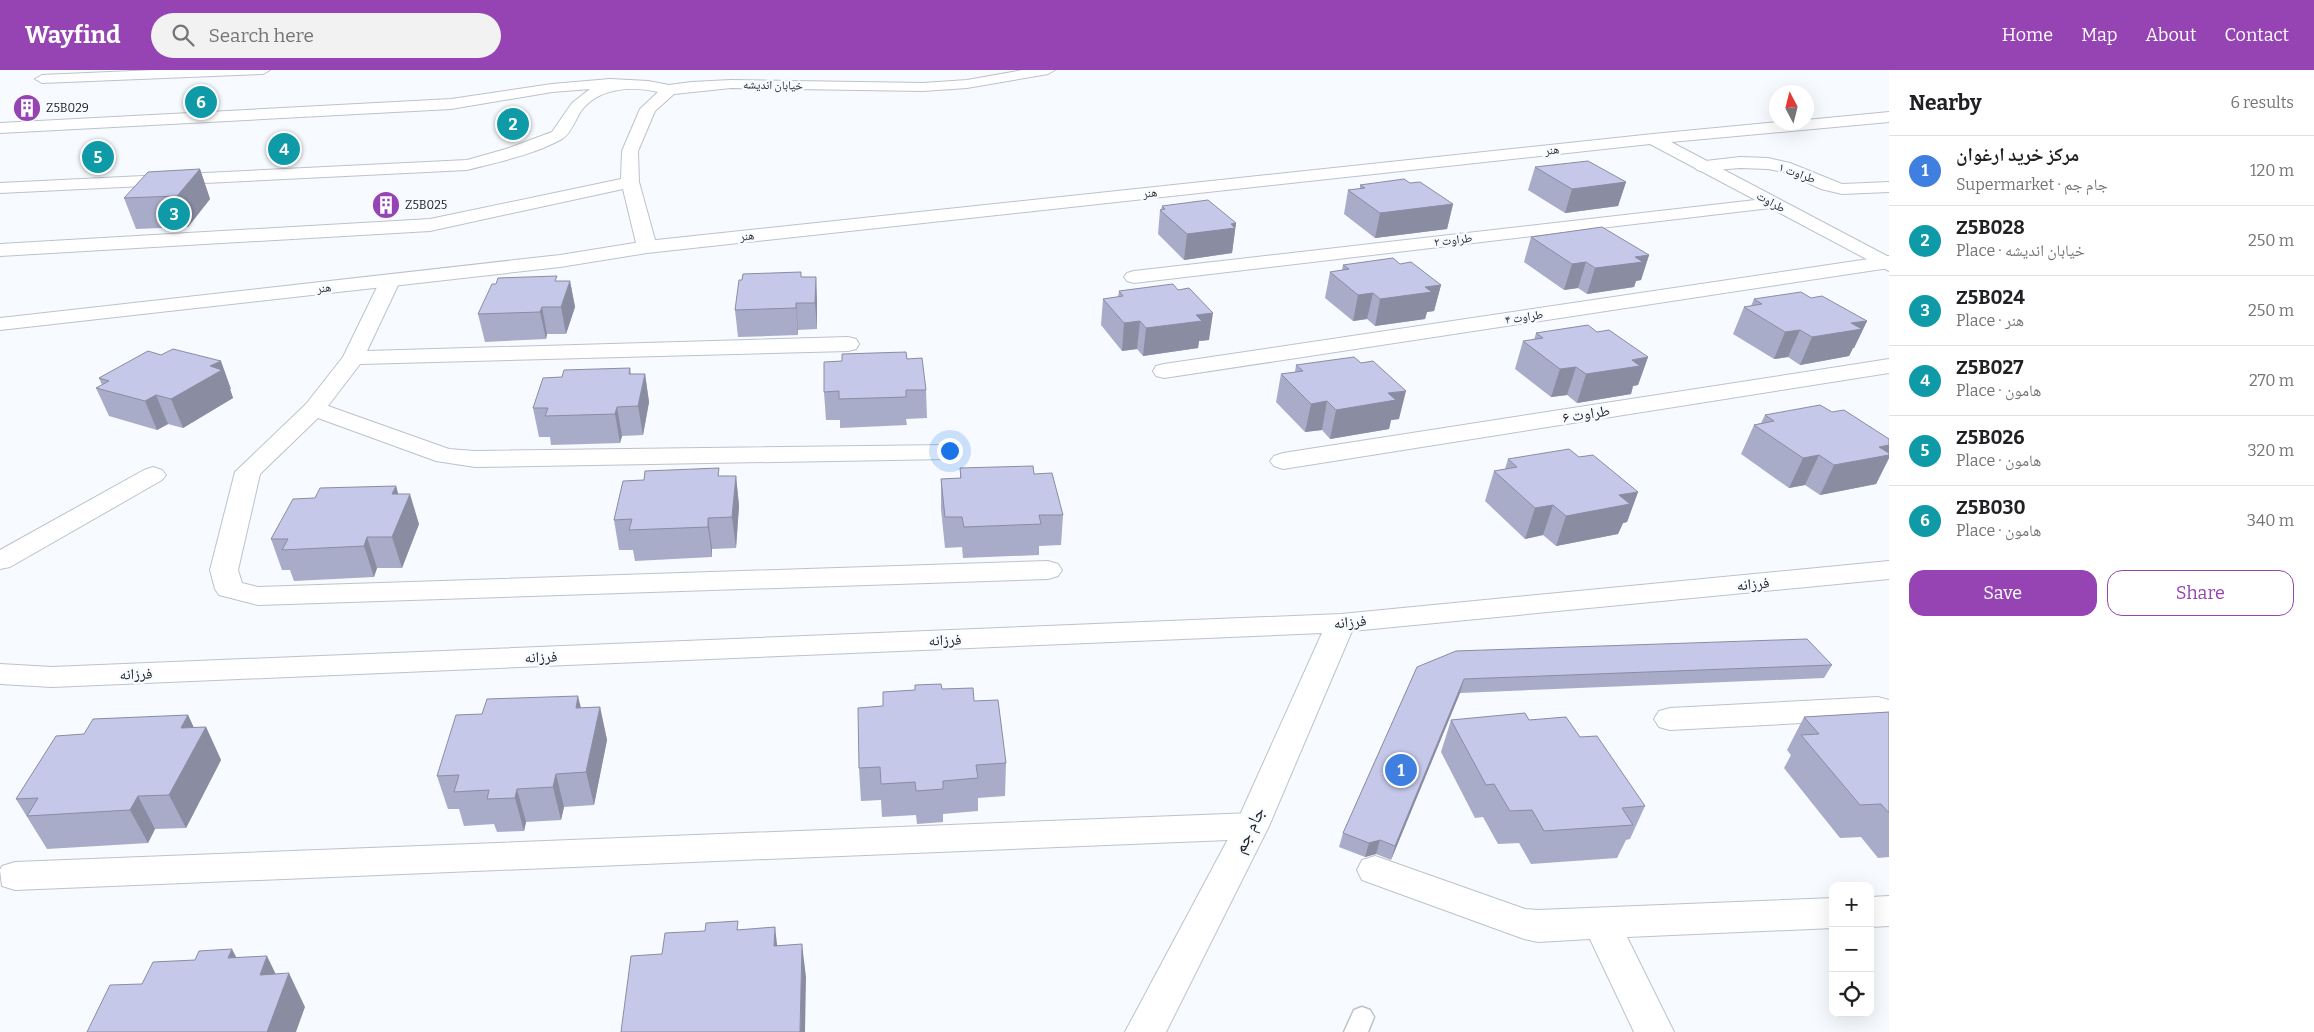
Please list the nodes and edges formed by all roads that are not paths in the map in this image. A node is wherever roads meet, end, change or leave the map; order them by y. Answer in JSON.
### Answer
{"nodes":[{"id":1,"x":263,"y":70,"type":"edge"},
{"id":2,"x":779,"y":70,"type":"edge"},
{"id":3,"x":784,"y":70,"type":"edge"},
{"id":4,"x":1048,"y":70,"type":"edge"},
{"id":5,"x":42,"y":79,"type":"dead end"},
{"id":6,"x":621,"y":84,"type":"junction"},
{"id":7,"x":669,"y":90,"type":"junction"},
{"id":8,"x":1889,"y":105,"type":"edge"},
{"id":9,"x":1814,"y":112,"type":"edge"},
{"id":10,"x":1769,"y":117,"type":"edge"},
{"id":11,"x":1889,"y":117,"type":"edge"},
{"id":12,"x":0,"y":128,"type":"edge"},
{"id":13,"x":1653,"y":139,"type":"junction"},
{"id":14,"x":1703,"y":166,"type":"junction"},
{"id":15,"x":630,"y":182,"type":"junction"},
{"id":16,"x":1889,"y":186,"type":"edge"},
{"id":17,"x":0,"y":188,"type":"edge"},
{"id":18,"x":1773,"y":203,"type":"junction"},
{"id":19,"x":647,"y":247,"type":"junction"},
{"id":20,"x":0,"y":250,"type":"edge"},
{"id":21,"x":1888,"y":263,"type":"edge"},
{"id":22,"x":1134,"y":277,"type":"dead end"},
{"id":23,"x":390,"y":281,"type":"junction"},
{"id":24,"x":0,"y":306,"type":"edge"},
{"id":25,"x":0,"y":324,"type":"edge"},
{"id":26,"x":848,"y":344,"type":"dead end"},
{"id":27,"x":352,"y":358,"type":"junction"},
{"id":28,"x":1889,"y":366,"type":"edge"},
{"id":29,"x":1164,"y":371,"type":"dead end"},
{"id":30,"x":314,"y":409,"type":"junction"},
{"id":31,"x":948,"y":452,"type":"dead end"},
{"id":32,"x":1284,"y":461,"type":"dead end"},
{"id":33,"x":153,"y":475,"type":"dead end"},
{"id":34,"x":0,"y":561,"type":"edge"},
{"id":35,"x":1048,"y":570,"type":"dead end"},
{"id":36,"x":1886,"y":574,"type":"edge"},
{"id":37,"x":1340,"y":623,"type":"junction"},
{"id":38,"x":0,"y":674,"type":"edge"},
{"id":39,"x":1889,"y":712,"type":"edge"},
{"id":40,"x":1670,"y":719,"type":"dead end"},
{"id":41,"x":1252,"y":826,"type":"junction"},
{"id":42,"x":1375,"y":870,"type":"dead end"},
{"id":43,"x":15,"y":876,"type":"dead end"},
{"id":44,"x":1889,"y":911,"type":"edge"},
{"id":45,"x":1874,"y":912,"type":"edge"},
{"id":46,"x":1829,"y":913,"type":"edge"},
{"id":47,"x":1601,"y":922,"type":"junction"},
{"id":48,"x":1145,"y":1032,"type":"edge"},
{"id":49,"x":1654,"y":1032,"type":"edge"}],
"edges":[{"from":1,"to":5,"type":"street"},
{"from":2,"to":3,"type":"street"},
{"from":4,"to":7,"type":"street","name":"خیابان اندیشه"},
{"from":6,"to":7,"type":"street"},
{"from":6,"to":12,"type":"street"},
{"from":6,"to":17,"type":"street"},
{"from":7,"to":15,"type":"street"},
{"from":8,"to":9,"type":"street"},
{"from":10,"to":13,"type":"street","name":"هنر"},
{"from":11,"to":13,"type":"street","name":"هنر"},
{"from":13,"to":14,"type":"street","name":"طراوت"},
{"from":13,"to":19,"type":"street","name":"هنر"},
{"from":14,"to":16,"type":"street","name":"طراوت ۱"},
{"from":14,"to":18,"type":"street","name":"طراوت"},
{"from":15,"to":19,"type":"street"},
{"from":15,"to":20,"type":"street"},
{"from":18,"to":21,"type":"street","name":"طراوت"},
{"from":18,"to":22,"type":"street","name":"طراوت ۲"},
{"from":19,"to":23,"type":"street","name":"هنر"},
{"from":19,"to":24,"type":"street","name":"هنر"},
{"from":21,"to":29,"type":"street","name":"طراوت ۴"},
{"from":23,"to":25,"type":"street","name":"هنر"},
{"from":23,"to":27,"type":"street"},
{"from":26,"to":27,"type":"street"},
{"from":27,"to":30,"type":"street"},
{"from":28,"to":32,"type":"street","name":"طراوت ۶"},
{"from":30,"to":31,"type":"street"},
{"from":30,"to":35,"type":"street"},
{"from":33,"to":34,"type":"street"},
{"from":36,"to":37,"type":"street","name":"فرزانه"},
{"from":37,"to":38,"type":"street","name":"فرزانه"},
{"from":37,"to":41,"type":"street","name":"جام جم"},
{"from":39,"to":40,"type":"street"},
{"from":41,"to":43,"type":"street"},
{"from":41,"to":48,"type":"street","name":"جام جم"},
{"from":42,"to":47,"type":"street"},
{"from":44,"to":45,"type":"street"},
{"from":46,"to":47,"type":"street"},
{"from":47,"to":49,"type":"street"}]}
